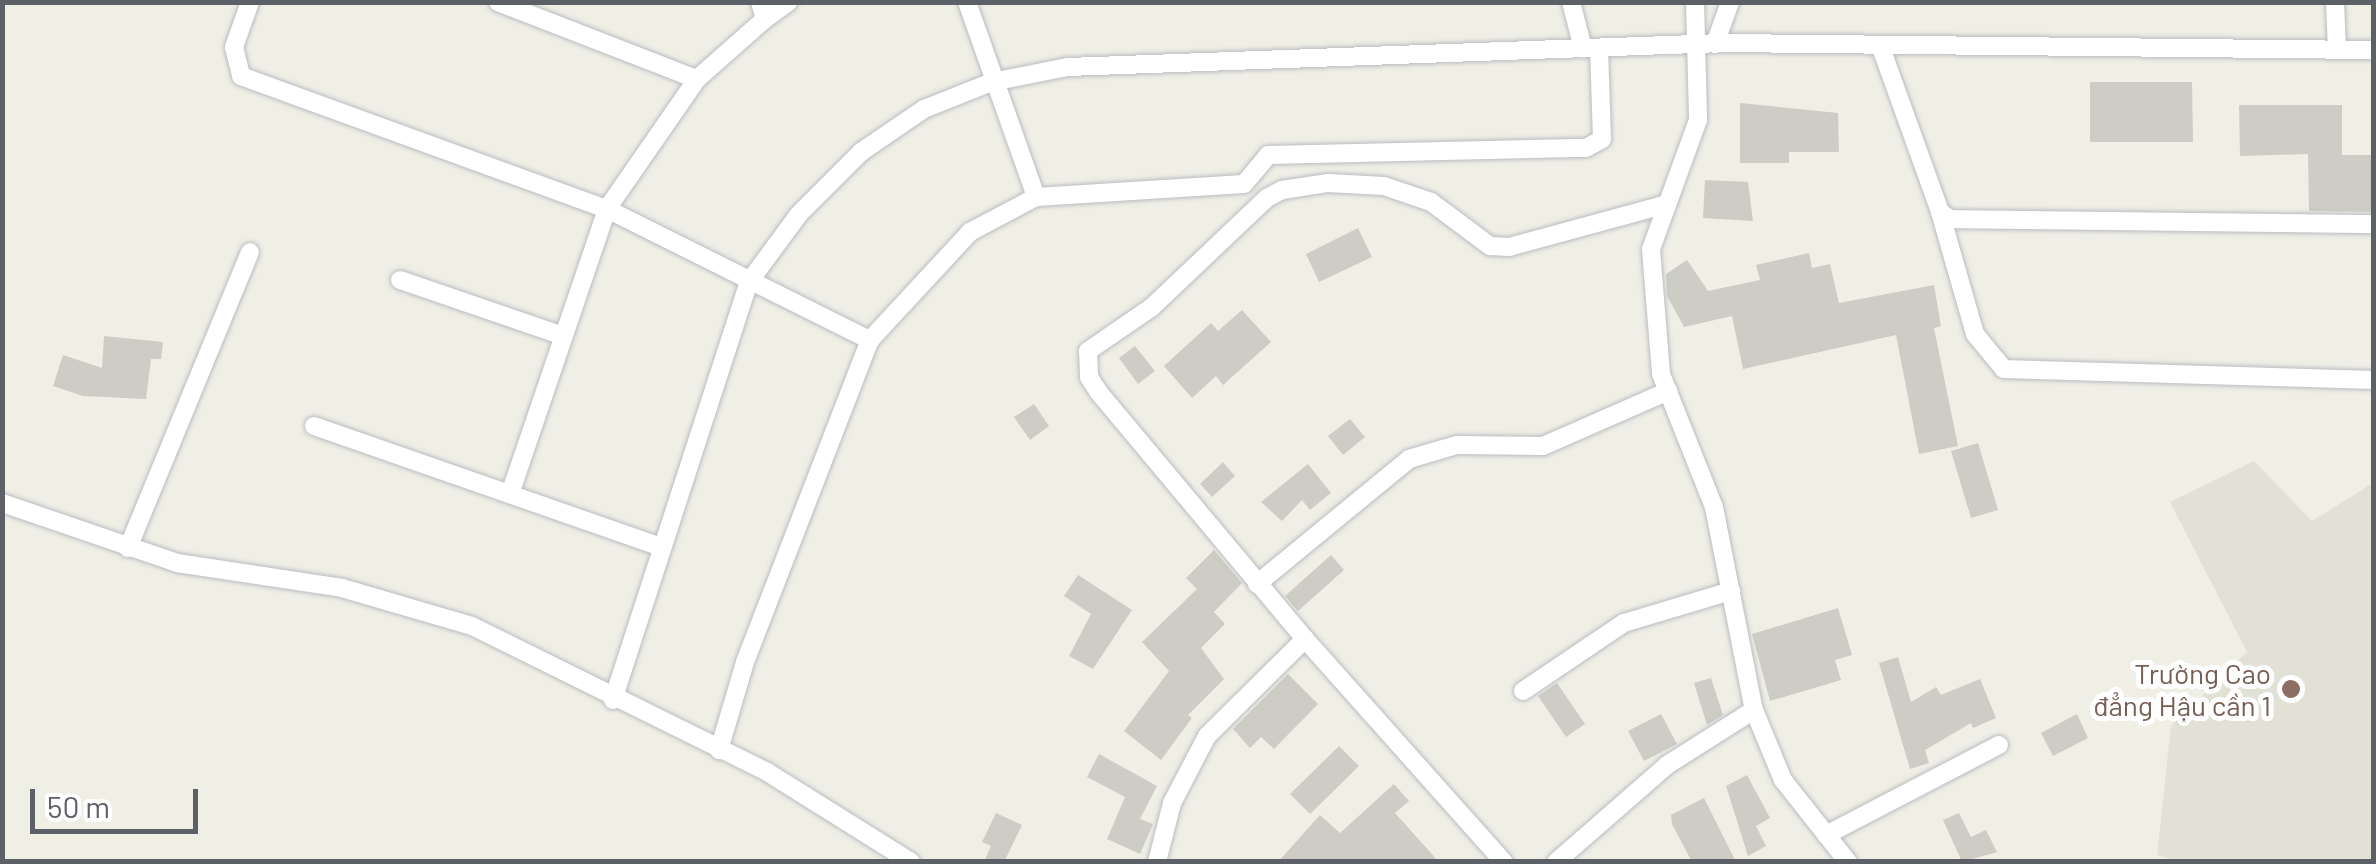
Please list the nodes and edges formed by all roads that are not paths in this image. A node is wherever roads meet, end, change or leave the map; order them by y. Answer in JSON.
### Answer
{"nodes":[{"id":1,"x":250,"y":2,"type":"edge"},
{"id":2,"x":498,"y":2,"type":"edge"},
{"id":3,"x":788,"y":2,"type":"edge"},
{"id":4,"x":967,"y":2,"type":"edge"},
{"id":5,"x":1572,"y":2,"type":"edge"},
{"id":6,"x":1695,"y":2,"type":"edge"},
{"id":7,"x":1730,"y":2,"type":"edge"},
{"id":8,"x":2334,"y":2,"type":"edge"},
{"id":9,"x":762,"y":11,"type":"edge"},
{"id":10,"x":1706,"y":45,"type":"junction"},
{"id":11,"x":1880,"y":45,"type":"junction"},
{"id":12,"x":1591,"y":48,"type":"junction"},
{"id":13,"x":2338,"y":50,"type":"junction"},
{"id":14,"x":2374,"y":50,"type":"edge"},
{"id":15,"x":697,"y":78,"type":"junction"},
{"id":16,"x":992,"y":82,"type":"junction"},
{"id":17,"x":1036,"y":198,"type":"junction"},
{"id":18,"x":1667,"y":204,"type":"junction"},
{"id":19,"x":607,"y":208,"type":"junction"},
{"id":20,"x":1940,"y":212,"type":"junction"},
{"id":21,"x":2374,"y":224,"type":"edge"},
{"id":22,"x":250,"y":252,"type":"dead end"},
{"id":23,"x":400,"y":280,"type":"dead end"},
{"id":24,"x":749,"y":282,"type":"junction"},
{"id":25,"x":564,"y":336,"type":"junction"},
{"id":26,"x":870,"y":340,"type":"junction"},
{"id":27,"x":2374,"y":380,"type":"edge"},
{"id":28,"x":1668,"y":391,"type":"junction"},
{"id":29,"x":314,"y":426,"type":"dead end"},
{"id":30,"x":510,"y":494,"type":"junction"},
{"id":31,"x":2,"y":502,"type":"edge"},
{"id":32,"x":661,"y":547,"type":"junction"},
{"id":33,"x":128,"y":548,"type":"junction"},
{"id":34,"x":1257,"y":584,"type":"junction"},
{"id":35,"x":1730,"y":591,"type":"junction"},
{"id":36,"x":1305,"y":639,"type":"junction"},
{"id":37,"x":1523,"y":691,"type":"dead end"},
{"id":38,"x":612,"y":700,"type":"junction"},
{"id":39,"x":1754,"y":710,"type":"junction"},
{"id":40,"x":1999,"y":745,"type":"dead end"},
{"id":41,"x":720,"y":750,"type":"junction"},
{"id":42,"x":1826,"y":834,"type":"junction"},
{"id":43,"x":911,"y":862,"type":"edge"},
{"id":44,"x":1156,"y":862,"type":"edge"},
{"id":45,"x":1504,"y":862,"type":"edge"},
{"id":46,"x":1556,"y":862,"type":"edge"},
{"id":47,"x":1848,"y":862,"type":"edge"}],
"edges":[{"from":1,"to":19,"type":"street"},
{"from":2,"to":15,"type":"street"},
{"from":3,"to":9,"type":"street"},
{"from":4,"to":16,"type":"street"},
{"from":5,"to":12,"type":"street"},
{"from":6,"to":10,"type":"street"},
{"from":7,"to":10,"type":"street"},
{"from":8,"to":13,"type":"street"},
{"from":9,"to":15,"type":"street"},
{"from":10,"to":11,"type":"street"},
{"from":10,"to":12,"type":"street"},
{"from":10,"to":18,"type":"street"},
{"from":11,"to":13,"type":"street"},
{"from":11,"to":20,"type":"street"},
{"from":12,"to":16,"type":"street"},
{"from":12,"to":17,"type":"street"},
{"from":13,"to":14,"type":"street"},
{"from":15,"to":19,"type":"street"},
{"from":16,"to":17,"type":"street"},
{"from":16,"to":24,"type":"street"},
{"from":17,"to":26,"type":"street"},
{"from":18,"to":28,"type":"street"},
{"from":18,"to":34,"type":"street"},
{"from":19,"to":24,"type":"street"},
{"from":19,"to":25,"type":"street"},
{"from":20,"to":21,"type":"street"},
{"from":20,"to":27,"type":"street"},
{"from":22,"to":33,"type":"street"},
{"from":23,"to":25,"type":"street"},
{"from":24,"to":26,"type":"street"},
{"from":24,"to":32,"type":"street"},
{"from":25,"to":30,"type":"street"},
{"from":26,"to":41,"type":"street"},
{"from":28,"to":34,"type":"street"},
{"from":28,"to":35,"type":"street"},
{"from":29,"to":30,"type":"street"},
{"from":30,"to":32,"type":"street"},
{"from":31,"to":33,"type":"street"},
{"from":32,"to":38,"type":"street"},
{"from":33,"to":38,"type":"street"},
{"from":34,"to":36,"type":"street"},
{"from":35,"to":37,"type":"street"},
{"from":35,"to":39,"type":"street"},
{"from":36,"to":44,"type":"street"},
{"from":36,"to":45,"type":"street"},
{"from":38,"to":41,"type":"street"},
{"from":39,"to":42,"type":"street"},
{"from":39,"to":46,"type":"street"},
{"from":40,"to":42,"type":"street"},
{"from":41,"to":43,"type":"street"},
{"from":42,"to":47,"type":"street"}]}
